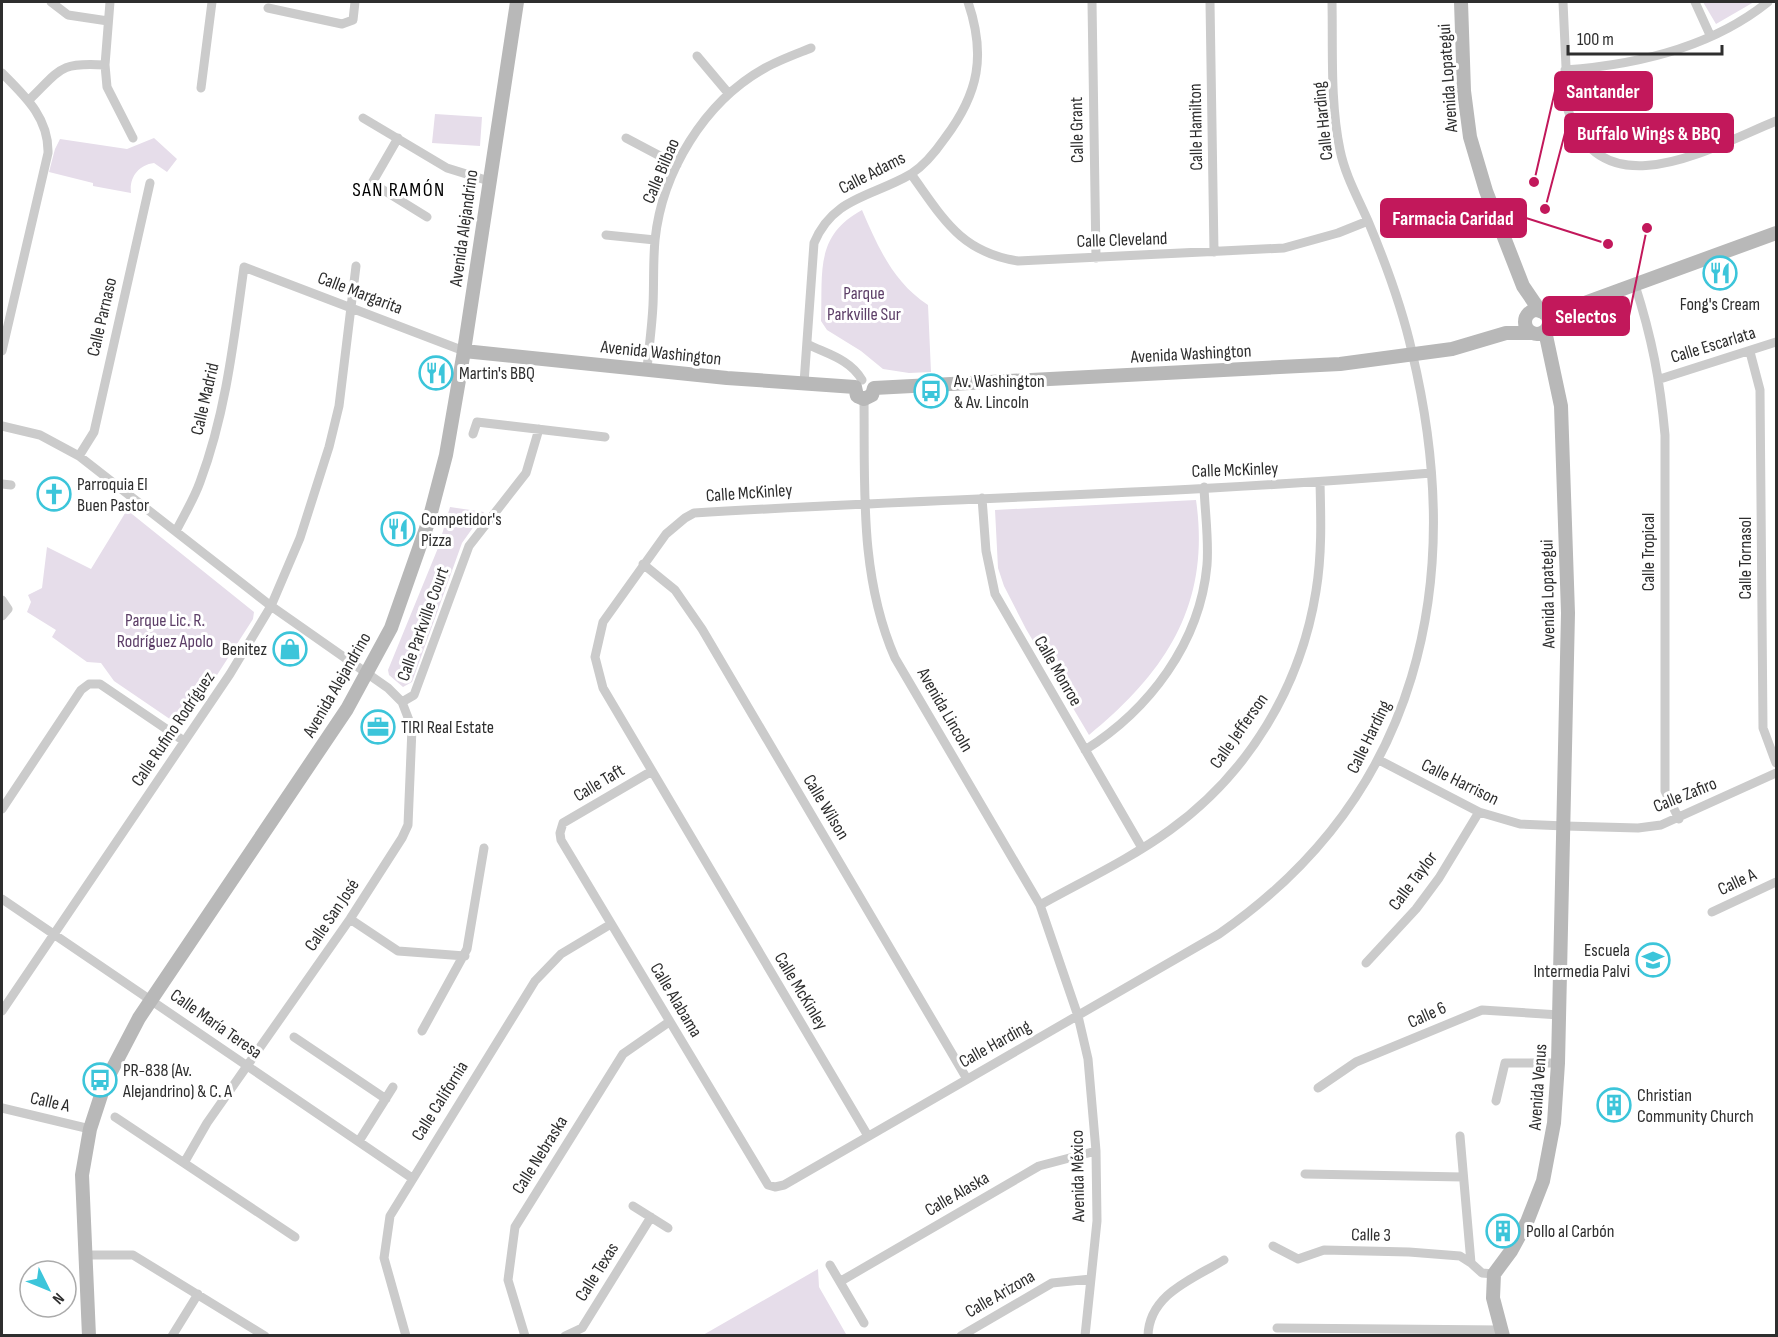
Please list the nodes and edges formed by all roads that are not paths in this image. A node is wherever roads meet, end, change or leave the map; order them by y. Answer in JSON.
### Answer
{"nodes":[{"id":1,"x":51,"y":2,"type":"edge"},
{"id":2,"x":110,"y":2,"type":"edge"},
{"id":3,"x":212,"y":2,"type":"edge"},
{"id":4,"x":355,"y":2,"type":"edge"},
{"id":5,"x":517,"y":2,"type":"edge"},
{"id":6,"x":969,"y":2,"type":"edge"},
{"id":7,"x":1092,"y":2,"type":"edge"},
{"id":8,"x":1210,"y":2,"type":"edge"},
{"id":9,"x":1332,"y":2,"type":"edge"},
{"id":10,"x":1461,"y":2,"type":"edge"},
{"id":11,"x":1563,"y":2,"type":"edge"},
{"id":12,"x":1695,"y":2,"type":"edge"},
{"id":13,"x":1768,"y":2,"type":"edge"},
{"id":14,"x":268,"y":8,"type":"dead end"},
{"id":15,"x":108,"y":21,"type":"junction"},
{"id":16,"x":1710,"y":35,"type":"junction"},
{"id":17,"x":811,"y":48,"type":"dead end"},
{"id":18,"x":697,"y":56,"type":"dead end"},
{"id":19,"x":105,"y":65,"type":"junction"},
{"id":20,"x":1566,"y":70,"type":"junction"},
{"id":21,"x":2,"y":73,"type":"edge"},
{"id":22,"x":201,"y":88,"type":"dead end"},
{"id":23,"x":729,"y":94,"type":"junction"},
{"id":24,"x":29,"y":100,"type":"junction"},
{"id":25,"x":363,"y":118,"type":"dead end"},
{"id":26,"x":1776,"y":121,"type":"edge"},
{"id":27,"x":133,"y":138,"type":"dead end"},
{"id":28,"x":398,"y":138,"type":"junction"},
{"id":29,"x":626,"y":138,"type":"dead end"},
{"id":30,"x":677,"y":165,"type":"junction"},
{"id":31,"x":911,"y":174,"type":"junction"},
{"id":32,"x":489,"y":181,"type":"junction"},
{"id":33,"x":150,"y":183,"type":"dead end"},
{"id":34,"x":427,"y":217,"type":"dead end"},
{"id":35,"x":1368,"y":221,"type":"junction"},
{"id":36,"x":1776,"y":233,"type":"edge"},
{"id":37,"x":606,"y":235,"type":"dead end"},
{"id":38,"x":655,"y":240,"type":"junction"},
{"id":39,"x":1214,"y":252,"type":"junction"},
{"id":40,"x":1096,"y":258,"type":"junction"},
{"id":41,"x":356,"y":266,"type":"dead end"},
{"id":42,"x":244,"y":267,"type":"joint"},
{"id":43,"x":1635,"y":285,"type":"junction"},
{"id":44,"x":350,"y":308,"type":"junction"},
{"id":45,"x":1537,"y":322,"type":"junction"},
{"id":46,"x":1776,"y":342,"type":"edge"},
{"id":47,"x":807,"y":344,"type":"junction"},
{"id":48,"x":2,"y":351,"type":"edge"},
{"id":49,"x":464,"y":351,"type":"junction"},
{"id":50,"x":1750,"y":352,"type":"junction"},
{"id":51,"x":1413,"y":355,"type":"junction"},
{"id":52,"x":647,"y":369,"type":"junction"},
{"id":53,"x":1660,"y":379,"type":"junction"},
{"id":54,"x":804,"y":383,"type":"junction"},
{"id":55,"x":858,"y":383,"type":"junction"},
{"id":56,"x":874,"y":388,"type":"junction"},
{"id":57,"x":864,"y":399,"type":"junction"},
{"id":58,"x":2,"y":426,"type":"edge"},
{"id":59,"x":539,"y":429,"type":"junction"},
{"id":60,"x":473,"y":434,"type":"dead end"},
{"id":61,"x":605,"y":437,"type":"dead end"},
{"id":62,"x":79,"y":456,"type":"junction"},
{"id":63,"x":1431,"y":473,"type":"junction"},
{"id":64,"x":1320,"y":482,"type":"junction"},
{"id":65,"x":1204,"y":487,"type":"junction"},
{"id":66,"x":982,"y":498,"type":"junction"},
{"id":67,"x":865,"y":502,"type":"junction"},
{"id":68,"x":176,"y":531,"type":"junction"},
{"id":69,"x":643,"y":564,"type":"junction"},
{"id":70,"x":2,"y":600,"type":"edge"},
{"id":71,"x":271,"y":606,"type":"junction"},
{"id":72,"x":2,"y":616,"type":"edge"},
{"id":73,"x":368,"y":673,"type":"junction"},
{"id":74,"x":402,"y":702,"type":"junction"},
{"id":75,"x":184,"y":741,"type":"junction"},
{"id":76,"x":1085,"y":750,"type":"junction"},
{"id":77,"x":1379,"y":760,"type":"junction"},
{"id":78,"x":1776,"y":763,"type":"edge"},
{"id":79,"x":652,"y":771,"type":"junction"},
{"id":80,"x":1776,"y":773,"type":"edge"},
{"id":81,"x":2,"y":809,"type":"edge"},
{"id":82,"x":1479,"y":812,"type":"junction"},
{"id":83,"x":1679,"y":819,"type":"junction"},
{"id":84,"x":563,"y":823,"type":"joint"},
{"id":85,"x":1565,"y":826,"type":"junction"},
{"id":86,"x":484,"y":848,"type":"dead end"},
{"id":87,"x":1142,"y":848,"type":"junction"},
{"id":88,"x":1776,"y":882,"type":"edge"},
{"id":89,"x":2,"y":898,"type":"edge"},
{"id":90,"x":1040,"y":905,"type":"junction"},
{"id":91,"x":1712,"y":912,"type":"dead end"},
{"id":92,"x":350,"y":919,"type":"junction"},
{"id":93,"x":611,"y":924,"type":"junction"},
{"id":94,"x":55,"y":935,"type":"junction"},
{"id":95,"x":465,"y":956,"type":"junction"},
{"id":96,"x":1366,"y":963,"type":"dead end"},
{"id":97,"x":151,"y":999,"type":"junction"},
{"id":98,"x":2,"y":1011,"type":"edge"},
{"id":99,"x":1560,"y":1015,"type":"junction"},
{"id":100,"x":1078,"y":1016,"type":"junction"},
{"id":101,"x":669,"y":1022,"type":"junction"},
{"id":102,"x":422,"y":1031,"type":"dead end"},
{"id":103,"x":294,"y":1037,"type":"dead end"},
{"id":104,"x":1558,"y":1063,"type":"junction"},
{"id":105,"x":248,"y":1066,"type":"junction"},
{"id":106,"x":967,"y":1079,"type":"junction"},
{"id":107,"x":393,"y":1087,"type":"dead end"},
{"id":108,"x":1318,"y":1088,"type":"dead end"},
{"id":109,"x":386,"y":1099,"type":"junction"},
{"id":110,"x":1496,"y":1101,"type":"dead end"},
{"id":111,"x":2,"y":1108,"type":"edge"},
{"id":112,"x":115,"y":1117,"type":"dead end"},
{"id":113,"x":90,"y":1129,"type":"junction"},
{"id":114,"x":868,"y":1136,"type":"junction"},
{"id":115,"x":1460,"y":1136,"type":"dead end"},
{"id":116,"x":359,"y":1141,"type":"junction"},
{"id":117,"x":1096,"y":1151,"type":"junction"},
{"id":118,"x":184,"y":1163,"type":"junction"},
{"id":119,"x":1305,"y":1174,"type":"dead end"},
{"id":120,"x":1463,"y":1177,"type":"junction"},
{"id":121,"x":412,"y":1178,"type":"junction"},
{"id":122,"x":775,"y":1187,"type":"joint"},
{"id":123,"x":633,"y":1206,"type":"dead end"},
{"id":124,"x":651,"y":1217,"type":"junction"},
{"id":125,"x":668,"y":1228,"type":"dead end"},
{"id":126,"x":295,"y":1237,"type":"dead end"},
{"id":127,"x":1273,"y":1246,"type":"dead end"},
{"id":128,"x":84,"y":1255,"type":"junction"},
{"id":129,"x":1224,"y":1260,"type":"dead end"},
{"id":130,"x":1470,"y":1263,"type":"junction"},
{"id":131,"x":830,"y":1264,"type":"dead end"},
{"id":132,"x":1494,"y":1274,"type":"junction"},
{"id":133,"x":1091,"y":1279,"type":"junction"},
{"id":134,"x":841,"y":1281,"type":"junction"},
{"id":135,"x":198,"y":1294,"type":"junction"},
{"id":136,"x":864,"y":1323,"type":"dead end"},
{"id":137,"x":1277,"y":1328,"type":"dead end"},
{"id":138,"x":1502,"y":1333,"type":"edge"},
{"id":139,"x":90,"y":1335,"type":"edge"},
{"id":140,"x":172,"y":1335,"type":"edge"},
{"id":141,"x":265,"y":1335,"type":"edge"},
{"id":142,"x":406,"y":1335,"type":"edge"},
{"id":143,"x":525,"y":1335,"type":"edge"},
{"id":144,"x":565,"y":1335,"type":"edge"},
{"id":145,"x":961,"y":1335,"type":"edge"},
{"id":146,"x":1085,"y":1335,"type":"edge"},
{"id":147,"x":1148,"y":1335,"type":"edge"}],
"edges":[{"from":1,"to":15,"type":"street"},
{"from":2,"to":15,"type":"street"},
{"from":3,"to":22,"type":"street"},
{"from":4,"to":14,"type":"street"},
{"from":5,"to":32,"type":"street","name":"Avenida Alejandrino"},
{"from":6,"to":31,"type":"street","name":"Calle Adams"},
{"from":7,"to":40,"type":"street","name":"Calle Grant"},
{"from":8,"to":39,"type":"street","name":"Calle Hamilton"},
{"from":9,"to":35,"type":"street","name":"Calle Harding"},
{"from":10,"to":45,"type":"street","name":"Avenida Lopategui"},
{"from":11,"to":20,"type":"street"},
{"from":12,"to":16,"type":"street"},
{"from":13,"to":16,"type":"street"},
{"from":15,"to":19,"type":"street"},
{"from":16,"to":20,"type":"street"},
{"from":17,"to":23,"type":"street","name":"Calle Bilbao"},
{"from":18,"to":23,"type":"street"},
{"from":19,"to":24,"type":"street"},
{"from":19,"to":27,"type":"street"},
{"from":20,"to":26,"type":"street"},
{"from":21,"to":24,"type":"street"},
{"from":23,"to":30,"type":"street","name":"Calle Bilbao"},
{"from":24,"to":48,"type":"street"},
{"from":25,"to":28,"type":"street"},
{"from":28,"to":32,"type":"street"},
{"from":28,"to":34,"type":"street"},
{"from":29,"to":30,"type":"street"},
{"from":30,"to":38,"type":"street","name":"Calle Bilbao"},
{"from":31,"to":40,"type":"street","name":"Calle Cleveland"},
{"from":31,"to":47,"type":"street","name":"Calle Adams"},
{"from":32,"to":49,"type":"street","name":"Avenida Alejandrino"},
{"from":33,"to":62,"type":"street","name":"Calle Parnaso"},
{"from":35,"to":39,"type":"street","name":"Calle Cleveland"},
{"from":35,"to":51,"type":"street","name":"Calle Harding"},
{"from":36,"to":43,"type":"street","name":"Avenida Washington"},
{"from":37,"to":38,"type":"street"},
{"from":38,"to":52,"type":"street","name":"Calle Bilbao"},
{"from":39,"to":40,"type":"street","name":"Calle Cleveland"},
{"from":41,"to":44,"type":"street","name":"Calle Rufino Rodríguez"},
{"from":42,"to":44,"type":"street","name":"Calle Margarita"},
{"from":42,"to":68,"type":"street","name":"Calle Madrid"},
{"from":43,"to":45,"type":"street","name":"Avenida Washington"},
{"from":43,"to":53,"type":"street","name":"Calle Tropical"},
{"from":44,"to":49,"type":"street","name":"Calle Margarita"},
{"from":44,"to":71,"type":"street","name":"Calle Rufino Rodríguez"},
{"from":45,"to":51,"type":"street","name":"Avenida Washington"},
{"from":45,"to":85,"type":"street","name":"Avenida Lopategui"},
{"from":46,"to":50,"type":"street","name":"Calle Escarlata"},
{"from":47,"to":54,"type":"street","name":"Calle Adams"},
{"from":47,"to":55,"type":"street"},
{"from":49,"to":52,"type":"street","name":"Avenida Washington"},
{"from":49,"to":73,"type":"street","name":"Avenida Alejandrino"},
{"from":50,"to":53,"type":"street","name":"Calle Escarlata"},
{"from":50,"to":78,"type":"street","name":"Calle Tornasol"},
{"from":51,"to":56,"type":"street","name":"Avenida Washington"},
{"from":51,"to":63,"type":"street","name":"Calle Harding"},
{"from":52,"to":54,"type":"street","name":"Avenida Washington"},
{"from":53,"to":83,"type":"street","name":"Calle Tropical"},
{"from":54,"to":55,"type":"street","name":"Avenida Washington"},
{"from":55,"to":56,"type":"street","name":"Avenida Washington"},
{"from":55,"to":57,"type":"street"},
{"from":56,"to":57,"type":"street"},
{"from":57,"to":67,"type":"street","name":"Avenida Lincoln"},
{"from":58,"to":62,"type":"street"},
{"from":59,"to":60,"type":"street"},
{"from":59,"to":61,"type":"street"},
{"from":59,"to":74,"type":"street","name":"Calle Parkville Court"},
{"from":62,"to":68,"type":"street"},
{"from":63,"to":64,"type":"street","name":"Calle McKinley"},
{"from":63,"to":77,"type":"street","name":"Calle Harding"},
{"from":64,"to":65,"type":"street","name":"Calle McKinley"},
{"from":64,"to":87,"type":"street","name":"Calle Jefferson"},
{"from":65,"to":66,"type":"street","name":"Calle McKinley"},
{"from":65,"to":76,"type":"street"},
{"from":66,"to":67,"type":"street","name":"Calle McKinley"},
{"from":66,"to":76,"type":"street","name":"Calle Monroe"},
{"from":67,"to":69,"type":"street","name":"Calle McKinley"},
{"from":67,"to":90,"type":"street","name":"Avenida Lincoln"},
{"from":68,"to":71,"type":"street"},
{"from":69,"to":79,"type":"street","name":"Calle McKinley"},
{"from":69,"to":106,"type":"street","name":"Calle Wilson"},
{"from":70,"to":72,"type":"street"},
{"from":71,"to":73,"type":"street"},
{"from":71,"to":75,"type":"street","name":"Calle Rufino Rodríguez"},
{"from":73,"to":74,"type":"street"},
{"from":73,"to":97,"type":"street","name":"Avenida Alejandrino"},
{"from":74,"to":92,"type":"street","name":"Calle San José"},
{"from":75,"to":81,"type":"street"},
{"from":75,"to":94,"type":"street","name":"Calle Rufino Rodríguez"},
{"from":76,"to":87,"type":"street","name":"Calle Monroe"},
{"from":77,"to":82,"type":"street","name":"Calle Harrison"},
{"from":77,"to":100,"type":"street","name":"Calle Harding"},
{"from":79,"to":84,"type":"street","name":"Calle Taft"},
{"from":79,"to":114,"type":"street","name":"Calle McKinley"},
{"from":80,"to":83,"type":"street","name":"Calle Zafiro"},
{"from":82,"to":85,"type":"street","name":"Calle Harrison"},
{"from":82,"to":96,"type":"street","name":"Calle Taylor"},
{"from":83,"to":85,"type":"street","name":"Calle Zafiro"},
{"from":84,"to":93,"type":"street","name":"Calle Alabama"},
{"from":85,"to":99,"type":"street","name":"Avenida Venus"},
{"from":86,"to":95,"type":"street"},
{"from":87,"to":90,"type":"street","name":"Calle Jefferson"},
{"from":88,"to":91,"type":"street","name":"Calle A"},
{"from":89,"to":94,"type":"street","name":"Calle María Teresa"},
{"from":90,"to":100,"type":"street","name":"Avenida Lincoln"},
{"from":92,"to":95,"type":"street"},
{"from":92,"to":105,"type":"street","name":"Calle San José"},
{"from":93,"to":101,"type":"street","name":"Calle Alabama"},
{"from":93,"to":121,"type":"street","name":"Calle California"},
{"from":94,"to":97,"type":"street","name":"Calle María Teresa"},
{"from":94,"to":98,"type":"street","name":"Calle Rufino Rodríguez"},
{"from":95,"to":102,"type":"street"},
{"from":97,"to":105,"type":"street","name":"Calle María Teresa"},
{"from":97,"to":113,"type":"street","name":"Avenida Alejandrino"},
{"from":99,"to":104,"type":"street","name":"Avenida Venus"},
{"from":99,"to":108,"type":"street","name":"Calle 6"},
{"from":100,"to":106,"type":"street","name":"Calle Harding"},
{"from":100,"to":117,"type":"street","name":"Avenida México"},
{"from":101,"to":122,"type":"street","name":"Calle Alabama"},
{"from":101,"to":143,"type":"street","name":"Calle Nebraska"},
{"from":103,"to":109,"type":"street"},
{"from":104,"to":110,"type":"street"},
{"from":104,"to":132,"type":"street","name":"Avenida Venus"},
{"from":105,"to":116,"type":"street","name":"Calle María Teresa"},
{"from":105,"to":118,"type":"street","name":"Calle San José"},
{"from":106,"to":114,"type":"street","name":"Calle Harding"},
{"from":107,"to":109,"type":"street"},
{"from":109,"to":116,"type":"street"},
{"from":111,"to":113,"type":"street","name":"Calle A"},
{"from":112,"to":118,"type":"street"},
{"from":113,"to":128,"type":"street","name":"Avenida Alejandrino"},
{"from":114,"to":122,"type":"street","name":"Calle Harding"},
{"from":115,"to":120,"type":"street"},
{"from":116,"to":121,"type":"street","name":"Calle María Teresa"},
{"from":117,"to":133,"type":"street","name":"Avenida México"},
{"from":117,"to":134,"type":"street","name":"Calle Alaska"},
{"from":118,"to":126,"type":"street"},
{"from":119,"to":120,"type":"street"},
{"from":120,"to":130,"type":"street"},
{"from":121,"to":142,"type":"street","name":"Calle California"},
{"from":123,"to":124,"type":"street"},
{"from":124,"to":125,"type":"street"},
{"from":124,"to":144,"type":"street","name":"Calle Texas"},
{"from":127,"to":130,"type":"street","name":"Calle 3"},
{"from":128,"to":135,"type":"street"},
{"from":128,"to":139,"type":"street","name":"Avenida Alejandrino"},
{"from":129,"to":147,"type":"street"},
{"from":130,"to":132,"type":"street","name":"Calle 3"},
{"from":131,"to":134,"type":"street"},
{"from":132,"to":138,"type":"street"},
{"from":133,"to":145,"type":"street","name":"Calle Arizona"},
{"from":133,"to":146,"type":"street","name":"Avenida México"},
{"from":134,"to":136,"type":"street"},
{"from":135,"to":140,"type":"street"},
{"from":135,"to":141,"type":"street"},
{"from":137,"to":138,"type":"street"}]}
